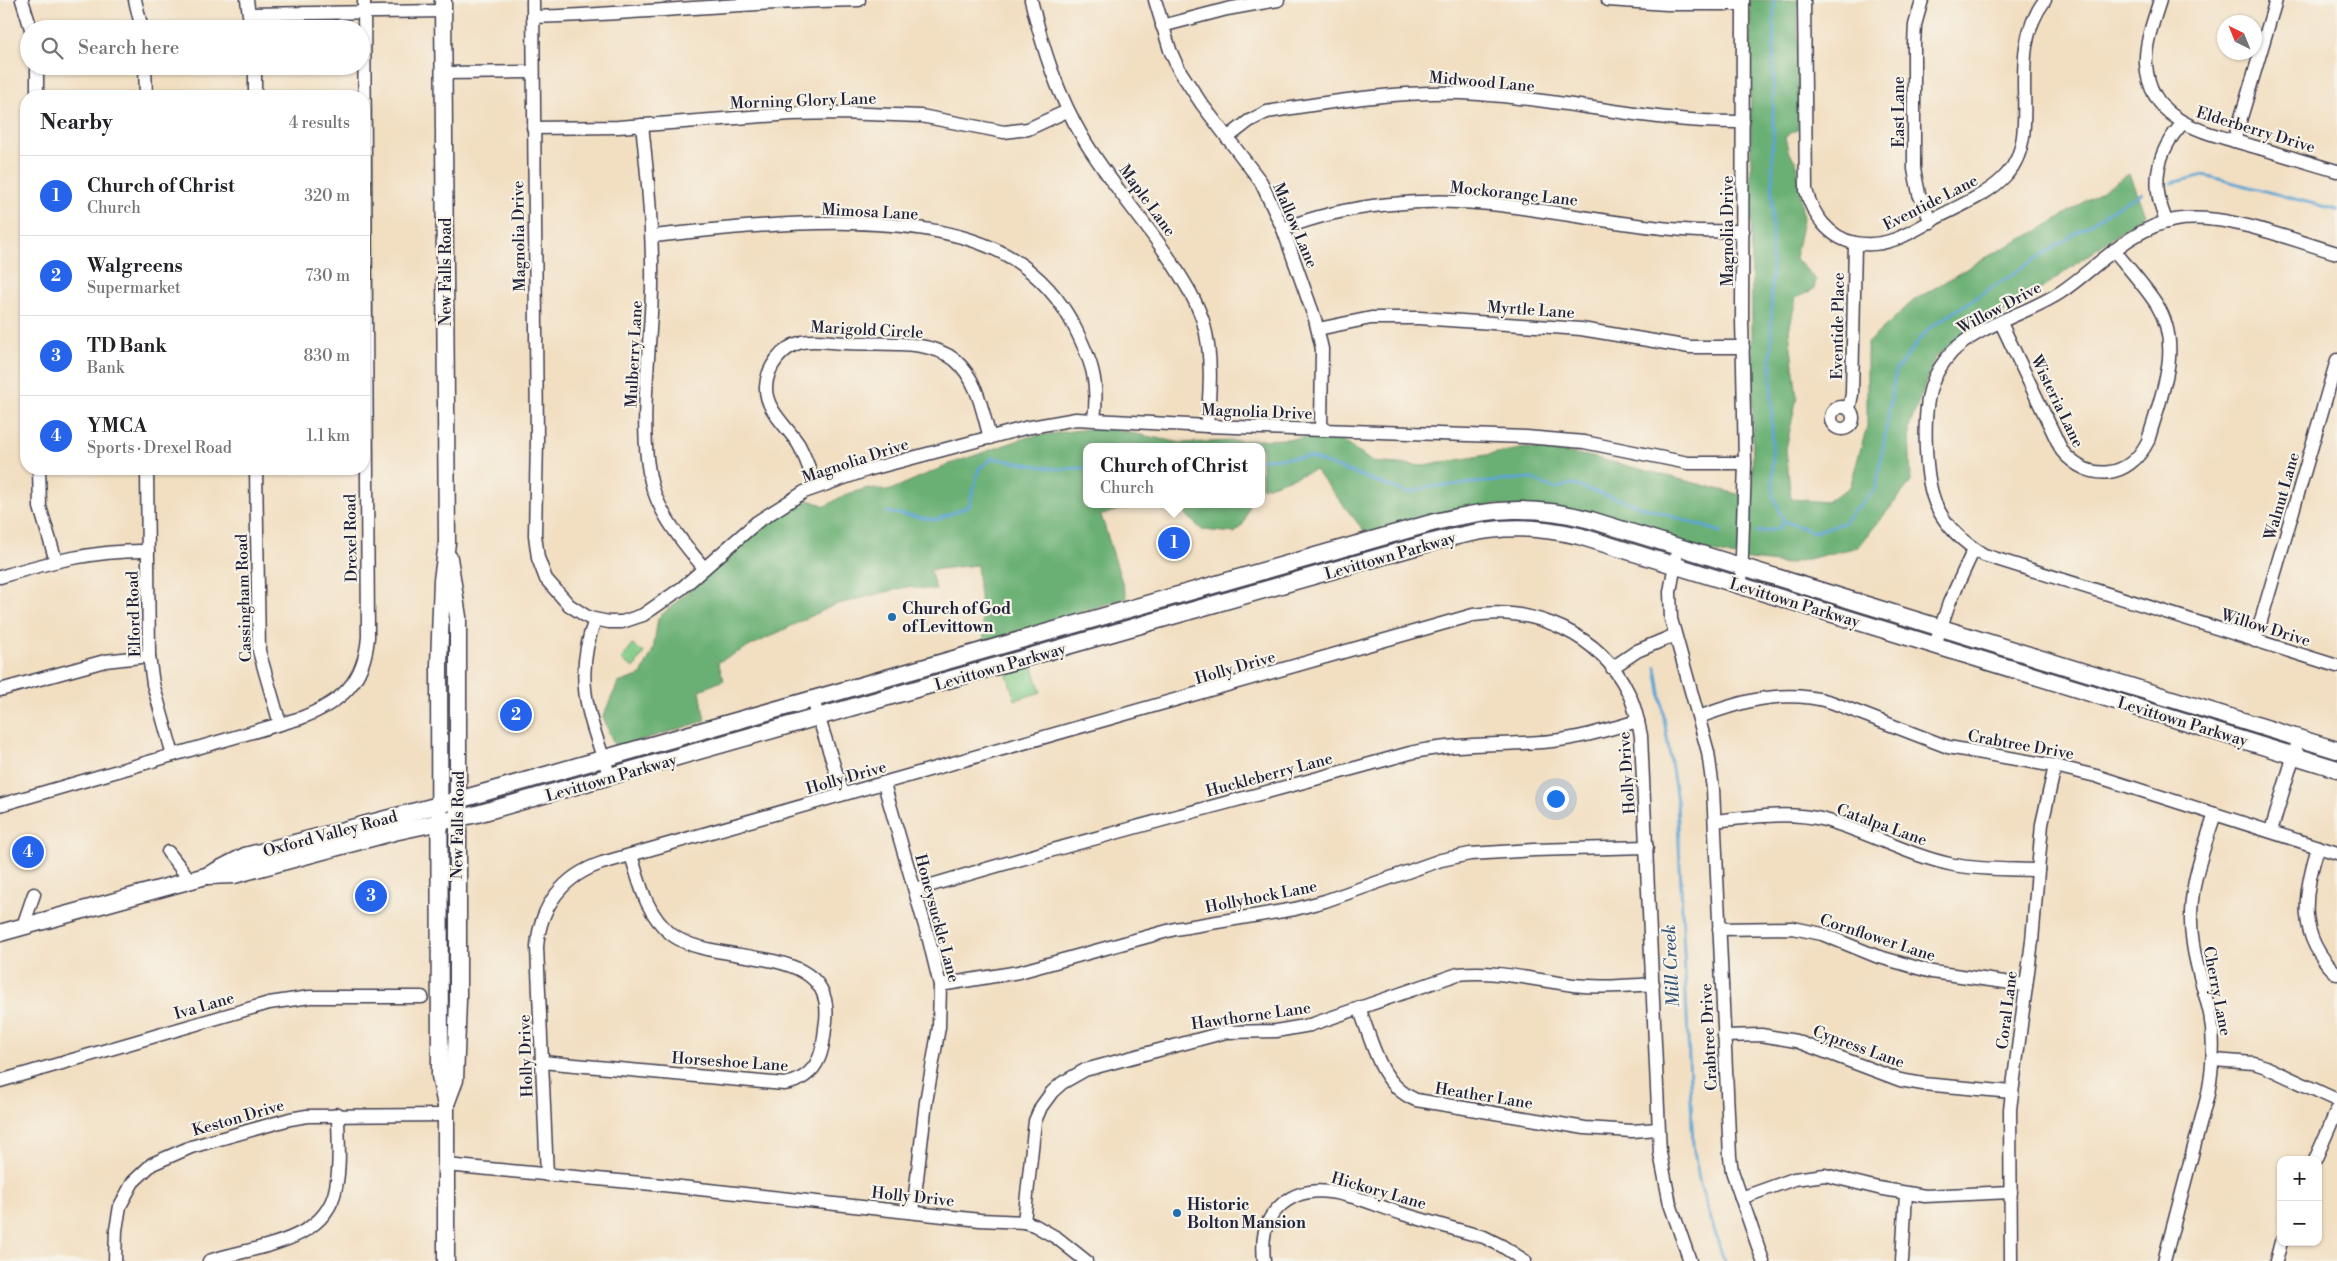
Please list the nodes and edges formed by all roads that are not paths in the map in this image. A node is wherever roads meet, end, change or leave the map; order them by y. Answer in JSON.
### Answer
{"nodes":[{"id":1,"x":22,"y":0,"type":"edge"},
{"id":2,"x":135,"y":0,"type":"edge"},
{"id":3,"x":247,"y":0,"type":"edge"},
{"id":4,"x":533,"y":0,"type":"edge"},
{"id":5,"x":859,"y":0,"type":"edge"},
{"id":6,"x":1031,"y":0,"type":"edge"},
{"id":7,"x":1155,"y":0,"type":"edge"},
{"id":8,"x":1278,"y":0,"type":"edge"},
{"id":9,"x":1608,"y":0,"type":"edge"},
{"id":10,"x":1804,"y":0,"type":"edge"},
{"id":11,"x":1922,"y":0,"type":"edge"},
{"id":12,"x":2045,"y":0,"type":"edge"},
{"id":13,"x":2160,"y":0,"type":"edge"},
{"id":14,"x":2276,"y":0,"type":"edge"},
{"id":15,"x":1743,"y":2,"type":"edge"},
{"id":16,"x":443,"y":5,"type":"edge"},
{"id":17,"x":364,"y":6,"type":"edge"},
{"id":18,"x":250,"y":14,"type":"junction"},
{"id":19,"x":533,"y":17,"type":"junction"},
{"id":20,"x":28,"y":20,"type":"edge"},
{"id":21,"x":140,"y":20,"type":"edge"},
{"id":22,"x":250,"y":20,"type":"edge"},
{"id":23,"x":364,"y":20,"type":"edge"},
{"id":24,"x":1162,"y":26,"type":"junction"},
{"id":25,"x":533,"y":72,"type":"junction"},
{"id":26,"x":443,"y":73,"type":"junction"},
{"id":27,"x":37,"y":75,"type":"edge"},
{"id":28,"x":145,"y":75,"type":"edge"},
{"id":29,"x":255,"y":75,"type":"edge"},
{"id":30,"x":364,"y":75,"type":"edge"},
{"id":31,"x":37,"y":90,"type":"edge"},
{"id":32,"x":146,"y":90,"type":"edge"},
{"id":33,"x":256,"y":90,"type":"edge"},
{"id":34,"x":365,"y":90,"type":"edge"},
{"id":35,"x":1067,"y":110,"type":"junction"},
{"id":36,"x":1743,"y":122,"type":"junction"},
{"id":37,"x":2183,"y":123,"type":"junction"},
{"id":38,"x":642,"y":125,"type":"junction"},
{"id":39,"x":533,"y":128,"type":"junction"},
{"id":40,"x":1227,"y":138,"type":"junction"},
{"id":41,"x":2234,"y":141,"type":"junction"},
{"id":42,"x":2337,"y":171,"type":"edge"},
{"id":43,"x":1931,"y":222,"type":"junction"},
{"id":44,"x":2167,"y":222,"type":"junction"},
{"id":45,"x":1283,"y":229,"type":"junction"},
{"id":46,"x":1743,"y":230,"type":"junction"},
{"id":47,"x":652,"y":236,"type":"junction"},
{"id":48,"x":1855,"y":243,"type":"junction"},
{"id":49,"x":2114,"y":250,"type":"junction"},
{"id":50,"x":2337,"y":253,"type":"edge"},
{"id":51,"x":2001,"y":323,"type":"junction"},
{"id":52,"x":1318,"y":329,"type":"junction"},
{"id":53,"x":1743,"y":347,"type":"junction"},
{"id":54,"x":2337,"y":360,"type":"edge"},
{"id":55,"x":1849,"y":409,"type":"dead end"},
{"id":56,"x":1094,"y":419,"type":"junction"},
{"id":57,"x":1207,"y":426,"type":"junction"},
{"id":58,"x":1321,"y":430,"type":"junction"},
{"id":59,"x":990,"y":438,"type":"junction"},
{"id":60,"x":1745,"y":463,"type":"junction"},
{"id":61,"x":39,"y":475,"type":"edge"},
{"id":62,"x":147,"y":475,"type":"edge"},
{"id":63,"x":256,"y":475,"type":"edge"},
{"id":64,"x":367,"y":475,"type":"edge"},
{"id":65,"x":816,"y":487,"type":"junction"},
{"id":66,"x":447,"y":544,"type":"junction"},
{"id":67,"x":1678,"y":547,"type":"junction"},
{"id":68,"x":1974,"y":549,"type":"junction"},
{"id":69,"x":148,"y":551,"type":"junction"},
{"id":70,"x":56,"y":561,"type":"junction"},
{"id":71,"x":1675,"y":565,"type":"junction"},
{"id":72,"x":1741,"y":566,"type":"junction"},
{"id":73,"x":704,"y":568,"type":"junction"},
{"id":74,"x":0,"y":577,"type":"edge"},
{"id":75,"x":1741,"y":586,"type":"junction"},
{"id":76,"x":595,"y":620,"type":"junction"},
{"id":77,"x":1940,"y":627,"type":"junction"},
{"id":78,"x":1675,"y":635,"type":"junction"},
{"id":79,"x":2255,"y":641,"type":"junction"},
{"id":80,"x":1935,"y":645,"type":"junction"},
{"id":81,"x":150,"y":656,"type":"junction"},
{"id":82,"x":2337,"y":666,"type":"edge"},
{"id":83,"x":1612,"y":668,"type":"junction"},
{"id":84,"x":0,"y":690,"type":"edge"},
{"id":85,"x":813,"y":700,"type":"junction"},
{"id":86,"x":1699,"y":717,"type":"junction"},
{"id":87,"x":819,"y":718,"type":"junction"},
{"id":88,"x":1638,"y":721,"type":"junction"},
{"id":89,"x":280,"y":724,"type":"junction"},
{"id":90,"x":2299,"y":738,"type":"junction"},
{"id":91,"x":2337,"y":750,"type":"edge"},
{"id":92,"x":173,"y":755,"type":"junction"},
{"id":93,"x":2294,"y":755,"type":"junction"},
{"id":94,"x":604,"y":759,"type":"junction"},
{"id":95,"x":2055,"y":766,"type":"junction"},
{"id":96,"x":2337,"y":769,"type":"edge"},
{"id":97,"x":610,"y":777,"type":"junction"},
{"id":98,"x":884,"y":784,"type":"junction"},
{"id":99,"x":843,"y":794,"type":"junction"},
{"id":100,"x":458,"y":800,"type":"junction"},
{"id":101,"x":0,"y":805,"type":"edge"},
{"id":102,"x":440,"y":805,"type":"junction"},
{"id":103,"x":2215,"y":814,"type":"junction"},
{"id":104,"x":458,"y":818,"type":"junction"},
{"id":105,"x":1715,"y":821,"type":"junction"},
{"id":106,"x":440,"y":822,"type":"junction"},
{"id":107,"x":2271,"y":832,"type":"junction"},
{"id":108,"x":1647,"y":846,"type":"junction"},
{"id":109,"x":2318,"y":847,"type":"junction"},
{"id":110,"x":168,"y":852,"type":"dead end"},
{"id":111,"x":2337,"y":853,"type":"edge"},
{"id":112,"x":631,"y":855,"type":"junction"},
{"id":113,"x":2038,"y":870,"type":"junction"},
{"id":114,"x":206,"y":876,"type":"junction"},
{"id":115,"x":190,"y":880,"type":"junction"},
{"id":116,"x":915,"y":890,"type":"junction"},
{"id":117,"x":34,"y":894,"type":"dead end"},
{"id":118,"x":23,"y":926,"type":"junction"},
{"id":119,"x":1719,"y":929,"type":"junction"},
{"id":120,"x":0,"y":933,"type":"edge"},
{"id":121,"x":2337,"y":974,"type":"edge"},
{"id":122,"x":1653,"y":984,"type":"junction"},
{"id":123,"x":940,"y":985,"type":"junction"},
{"id":124,"x":2026,"y":985,"type":"junction"},
{"id":125,"x":422,"y":997,"type":"dead end"},
{"id":126,"x":1359,"y":1008,"type":"junction"},
{"id":127,"x":1724,"y":1036,"type":"junction"},
{"id":128,"x":2213,"y":1060,"type":"junction"},
{"id":129,"x":542,"y":1062,"type":"junction"},
{"id":130,"x":0,"y":1081,"type":"edge"},
{"id":131,"x":2012,"y":1092,"type":"junction"},
{"id":132,"x":2337,"y":1100,"type":"edge"},
{"id":133,"x":446,"y":1110,"type":"junction"},
{"id":134,"x":2337,"y":1110,"type":"edge"},
{"id":135,"x":338,"y":1114,"type":"junction"},
{"id":136,"x":1658,"y":1129,"type":"junction"},
{"id":137,"x":2317,"y":1156,"type":"edge"},
{"id":138,"x":446,"y":1165,"type":"junction"},
{"id":139,"x":547,"y":1174,"type":"junction"},
{"id":140,"x":2011,"y":1192,"type":"junction"},
{"id":141,"x":1906,"y":1194,"type":"junction"},
{"id":142,"x":1741,"y":1198,"type":"junction"},
{"id":143,"x":913,"y":1212,"type":"junction"},
{"id":144,"x":1024,"y":1222,"type":"junction"},
{"id":145,"x":2280,"y":1246,"type":"edge"},
{"id":146,"x":115,"y":1261,"type":"edge"},
{"id":147,"x":209,"y":1261,"type":"edge"},
{"id":148,"x":446,"y":1261,"type":"edge"},
{"id":149,"x":1086,"y":1261,"type":"edge"},
{"id":150,"x":1264,"y":1261,"type":"edge"},
{"id":151,"x":1524,"y":1261,"type":"edge"},
{"id":152,"x":1690,"y":1261,"type":"edge"},
{"id":153,"x":1763,"y":1261,"type":"edge"},
{"id":154,"x":1902,"y":1261,"type":"edge"},
{"id":155,"x":2011,"y":1261,"type":"edge"},
{"id":156,"x":2164,"y":1261,"type":"edge"},
{"id":157,"x":2276,"y":1261,"type":"edge"}],
"edges":[{"from":1,"to":20,"type":"street"},
{"from":2,"to":21,"type":"street"},
{"from":3,"to":18,"type":"street"},
{"from":4,"to":19,"type":"street","name":"Magnolia Drive"},
{"from":5,"to":19,"type":"street"},
{"from":6,"to":35,"type":"street","name":"Maple Lane"},
{"from":7,"to":24,"type":"street","name":"Mallow Lane"},
{"from":8,"to":24,"type":"street"},
{"from":9,"to":15,"type":"street"},
{"from":10,"to":48,"type":"street","name":"Eventide Lane"},
{"from":11,"to":43,"type":"street","name":"East Lane"},
{"from":12,"to":43,"type":"street","name":"Eventide Lane"},
{"from":13,"to":37,"type":"street","name":"Elderberry Drive"},
{"from":14,"to":41,"type":"street"},
{"from":15,"to":36,"type":"street","name":"Magnolia Drive"},
{"from":16,"to":17,"type":"street"},
{"from":16,"to":26,"type":"main road","name":"New Falls Road"},
{"from":17,"to":18,"type":"street"},
{"from":17,"to":23,"type":"street","name":"Drexel Road"},
{"from":18,"to":22,"type":"street"},
{"from":19,"to":25,"type":"street","name":"Magnolia Drive"},
{"from":24,"to":40,"type":"street","name":"Mallow Lane"},
{"from":25,"to":26,"type":"street"},
{"from":25,"to":39,"type":"street","name":"Magnolia Drive"},
{"from":26,"to":66,"type":"main road","name":"New Falls Road"},
{"from":27,"to":31,"type":"street"},
{"from":28,"to":32,"type":"street"},
{"from":29,"to":33,"type":"street"},
{"from":30,"to":34,"type":"street","name":"Drexel Road"},
{"from":35,"to":38,"type":"street","name":"Morning Glory Lane"},
{"from":35,"to":57,"type":"street","name":"Maple Lane"},
{"from":36,"to":40,"type":"street","name":"Midwood Lane"},
{"from":36,"to":46,"type":"street","name":"Magnolia Drive"},
{"from":37,"to":41,"type":"street","name":"Elderberry Drive"},
{"from":37,"to":44,"type":"street"},
{"from":38,"to":39,"type":"street","name":"Morning Glory Lane"},
{"from":38,"to":47,"type":"street","name":"Mulberry Lane"},
{"from":39,"to":76,"type":"street","name":"Magnolia Drive"},
{"from":40,"to":45,"type":"street","name":"Mallow Lane"},
{"from":41,"to":42,"type":"street","name":"Elderberry Drive"},
{"from":43,"to":48,"type":"street","name":"Eventide Lane"},
{"from":44,"to":49,"type":"street","name":"Willow Drive"},
{"from":44,"to":50,"type":"street","name":"Willow Drive"},
{"from":45,"to":46,"type":"street","name":"Mockorange Lane"},
{"from":45,"to":52,"type":"street","name":"Mallow Lane"},
{"from":46,"to":53,"type":"street","name":"Magnolia Drive"},
{"from":47,"to":56,"type":"street","name":"Mimosa Lane"},
{"from":47,"to":73,"type":"street","name":"Mulberry Lane"},
{"from":48,"to":55,"type":"street","name":"Eventide Place"},
{"from":49,"to":51,"type":"street","name":"Willow Drive"},
{"from":49,"to":51,"type":"street","name":"Wisteria Lane"},
{"from":51,"to":68,"type":"street","name":"Willow Drive"},
{"from":52,"to":53,"type":"street","name":"Myrtle Lane"},
{"from":52,"to":58,"type":"street","name":"Mallow Lane"},
{"from":53,"to":60,"type":"street","name":"Magnolia Drive"},
{"from":54,"to":79,"type":"street","name":"Walnut Lane"},
{"from":56,"to":57,"type":"street","name":"Magnolia Drive"},
{"from":56,"to":59,"type":"street","name":"Magnolia Drive"},
{"from":57,"to":58,"type":"street","name":"Magnolia Drive"},
{"from":58,"to":60,"type":"street","name":"Magnolia Drive"},
{"from":59,"to":65,"type":"street","name":"Magnolia Drive"},
{"from":59,"to":65,"type":"street","name":"Marigold Circle"},
{"from":60,"to":72,"type":"street","name":"Magnolia Drive"},
{"from":61,"to":70,"type":"street"},
{"from":62,"to":69,"type":"street","name":"Elford Road"},
{"from":63,"to":89,"type":"street","name":"Cassingham Road"},
{"from":64,"to":89,"type":"street","name":"Drexel Road"},
{"from":65,"to":73,"type":"street","name":"Magnolia Drive"},
{"from":66,"to":100,"type":"main road","name":"New Falls Road"},
{"from":66,"to":102,"type":"main road","name":"New Falls Road"},
{"from":67,"to":71,"type":"street","name":"Crabtree Drive"},
{"from":67,"to":72,"type":"main road","name":"Levittown Parkway"},
{"from":67,"to":85,"type":"main road","name":"Levittown Parkway"},
{"from":68,"to":77,"type":"street"},
{"from":68,"to":79,"type":"street","name":"Willow Drive"},
{"from":69,"to":70,"type":"street"},
{"from":69,"to":81,"type":"street","name":"Elford Road"},
{"from":70,"to":74,"type":"street"},
{"from":71,"to":75,"type":"main road","name":"Levittown Parkway"},
{"from":71,"to":78,"type":"street","name":"Crabtree Drive"},
{"from":71,"to":87,"type":"main road","name":"Levittown Parkway"},
{"from":72,"to":75,"type":"street","name":"Magnolia Drive"},
{"from":72,"to":77,"type":"main road","name":"Levittown Parkway"},
{"from":73,"to":76,"type":"street","name":"Magnolia Drive"},
{"from":75,"to":80,"type":"main road","name":"Levittown Parkway"},
{"from":76,"to":94,"type":"street"},
{"from":77,"to":80,"type":"street"},
{"from":77,"to":90,"type":"main road","name":"Levittown Parkway"},
{"from":78,"to":83,"type":"street"},
{"from":78,"to":86,"type":"street","name":"Crabtree Drive"},
{"from":79,"to":82,"type":"street","name":"Willow Drive"},
{"from":80,"to":93,"type":"main road","name":"Levittown Parkway"},
{"from":81,"to":84,"type":"street"},
{"from":81,"to":92,"type":"street","name":"Elford Road"},
{"from":83,"to":88,"type":"street","name":"Holly Drive"},
{"from":83,"to":98,"type":"street","name":"Holly Drive"},
{"from":85,"to":87,"type":"street"},
{"from":85,"to":94,"type":"main road","name":"Levittown Parkway"},
{"from":86,"to":95,"type":"street","name":"Crabtree Drive"},
{"from":86,"to":105,"type":"street","name":"Crabtree Drive"},
{"from":87,"to":97,"type":"main road","name":"Levittown Parkway"},
{"from":87,"to":99,"type":"street"},
{"from":88,"to":108,"type":"street","name":"Holly Drive"},
{"from":88,"to":116,"type":"street","name":"Huckleberry Lane"},
{"from":89,"to":92,"type":"street","name":"Drexel Road"},
{"from":90,"to":91,"type":"main road","name":"Levittown Parkway"},
{"from":90,"to":93,"type":"street"},
{"from":92,"to":101,"type":"street","name":"Drexel Road"},
{"from":93,"to":96,"type":"main road","name":"Levittown Parkway"},
{"from":93,"to":107,"type":"street"},
{"from":94,"to":97,"type":"street"},
{"from":94,"to":100,"type":"main road","name":"Levittown Parkway"},
{"from":95,"to":103,"type":"street","name":"Crabtree Drive"},
{"from":95,"to":113,"type":"street","name":"Coral Lane"},
{"from":97,"to":104,"type":"main road","name":"Levittown Parkway"},
{"from":98,"to":99,"type":"street","name":"Holly Drive"},
{"from":98,"to":116,"type":"street","name":"Honeysuckle Lane"},
{"from":99,"to":112,"type":"street","name":"Holly Drive"},
{"from":100,"to":102,"type":"main road","name":"Oxford Valley Road"},
{"from":100,"to":104,"type":"main road","name":"New Falls Road"},
{"from":102,"to":106,"type":"main road","name":"New Falls Road"},
{"from":102,"to":114,"type":"main road","name":"Oxford Valley Road"},
{"from":103,"to":107,"type":"street","name":"Crabtree Drive"},
{"from":103,"to":128,"type":"street","name":"Cherry Lane"},
{"from":104,"to":106,"type":"main road","name":"Levittown Parkway"},
{"from":104,"to":133,"type":"main road","name":"New Falls Road"},
{"from":105,"to":113,"type":"street","name":"Catalpa Lane"},
{"from":105,"to":119,"type":"street","name":"Crabtree Drive"},
{"from":106,"to":114,"type":"main road","name":"Oxford Valley Road"},
{"from":106,"to":133,"type":"main road","name":"New Falls Road"},
{"from":107,"to":109,"type":"street","name":"Crabtree Drive"},
{"from":108,"to":122,"type":"street","name":"Holly Drive"},
{"from":108,"to":123,"type":"street","name":"Hollyhock Lane"},
{"from":109,"to":111,"type":"street","name":"Crabtree Drive"},
{"from":109,"to":121,"type":"street"},
{"from":110,"to":115,"type":"street"},
{"from":112,"to":129,"type":"street","name":"Holly Drive"},
{"from":112,"to":129,"type":"street","name":"Horseshoe Lane"},
{"from":113,"to":124,"type":"street","name":"Coral Lane"},
{"from":114,"to":115,"type":"main road","name":"Oxford Valley Road"},
{"from":115,"to":118,"type":"main road","name":"Oxford Valley Road"},
{"from":116,"to":123,"type":"street","name":"Honeysuckle Lane"},
{"from":117,"to":118,"type":"street"},
{"from":118,"to":120,"type":"main road","name":"Oxford Valley Road"},
{"from":119,"to":124,"type":"street","name":"Cornflower Lane"},
{"from":119,"to":127,"type":"street","name":"Crabtree Drive"},
{"from":122,"to":126,"type":"street","name":"Hawthorne Lane"},
{"from":122,"to":136,"type":"street","name":"Holly Drive"},
{"from":123,"to":143,"type":"street","name":"Honeysuckle Lane"},
{"from":124,"to":131,"type":"street","name":"Coral Lane"},
{"from":125,"to":130,"type":"street","name":"Iva Lane"},
{"from":126,"to":136,"type":"street","name":"Heather Lane"},
{"from":126,"to":144,"type":"street","name":"Hawthorne Lane"},
{"from":127,"to":131,"type":"street","name":"Cypress Lane"},
{"from":127,"to":142,"type":"street","name":"Crabtree Drive"},
{"from":128,"to":132,"type":"street"},
{"from":128,"to":156,"type":"street","name":"Cherry Lane"},
{"from":129,"to":139,"type":"street","name":"Holly Drive"},
{"from":131,"to":140,"type":"street","name":"Coral Lane"},
{"from":133,"to":135,"type":"street","name":"Keston Drive"},
{"from":133,"to":138,"type":"main road","name":"New Falls Road"},
{"from":134,"to":137,"type":"street"},
{"from":135,"to":146,"type":"street","name":"Keston Drive"},
{"from":135,"to":147,"type":"street"},
{"from":136,"to":152,"type":"street","name":"Holly Drive"},
{"from":138,"to":139,"type":"street","name":"Holly Drive"},
{"from":138,"to":148,"type":"main road","name":"New Falls Road"},
{"from":139,"to":143,"type":"street","name":"Holly Drive"},
{"from":140,"to":141,"type":"street"},
{"from":140,"to":155,"type":"street","name":"Coral Lane"},
{"from":141,"to":142,"type":"street"},
{"from":141,"to":154,"type":"street"},
{"from":142,"to":153,"type":"street","name":"Crabtree Drive"},
{"from":143,"to":144,"type":"street","name":"Holly Drive"},
{"from":144,"to":149,"type":"street","name":"Holly Drive"},
{"from":145,"to":157,"type":"street"},
{"from":150,"to":151,"type":"street","name":"Hickory Lane"}]}
